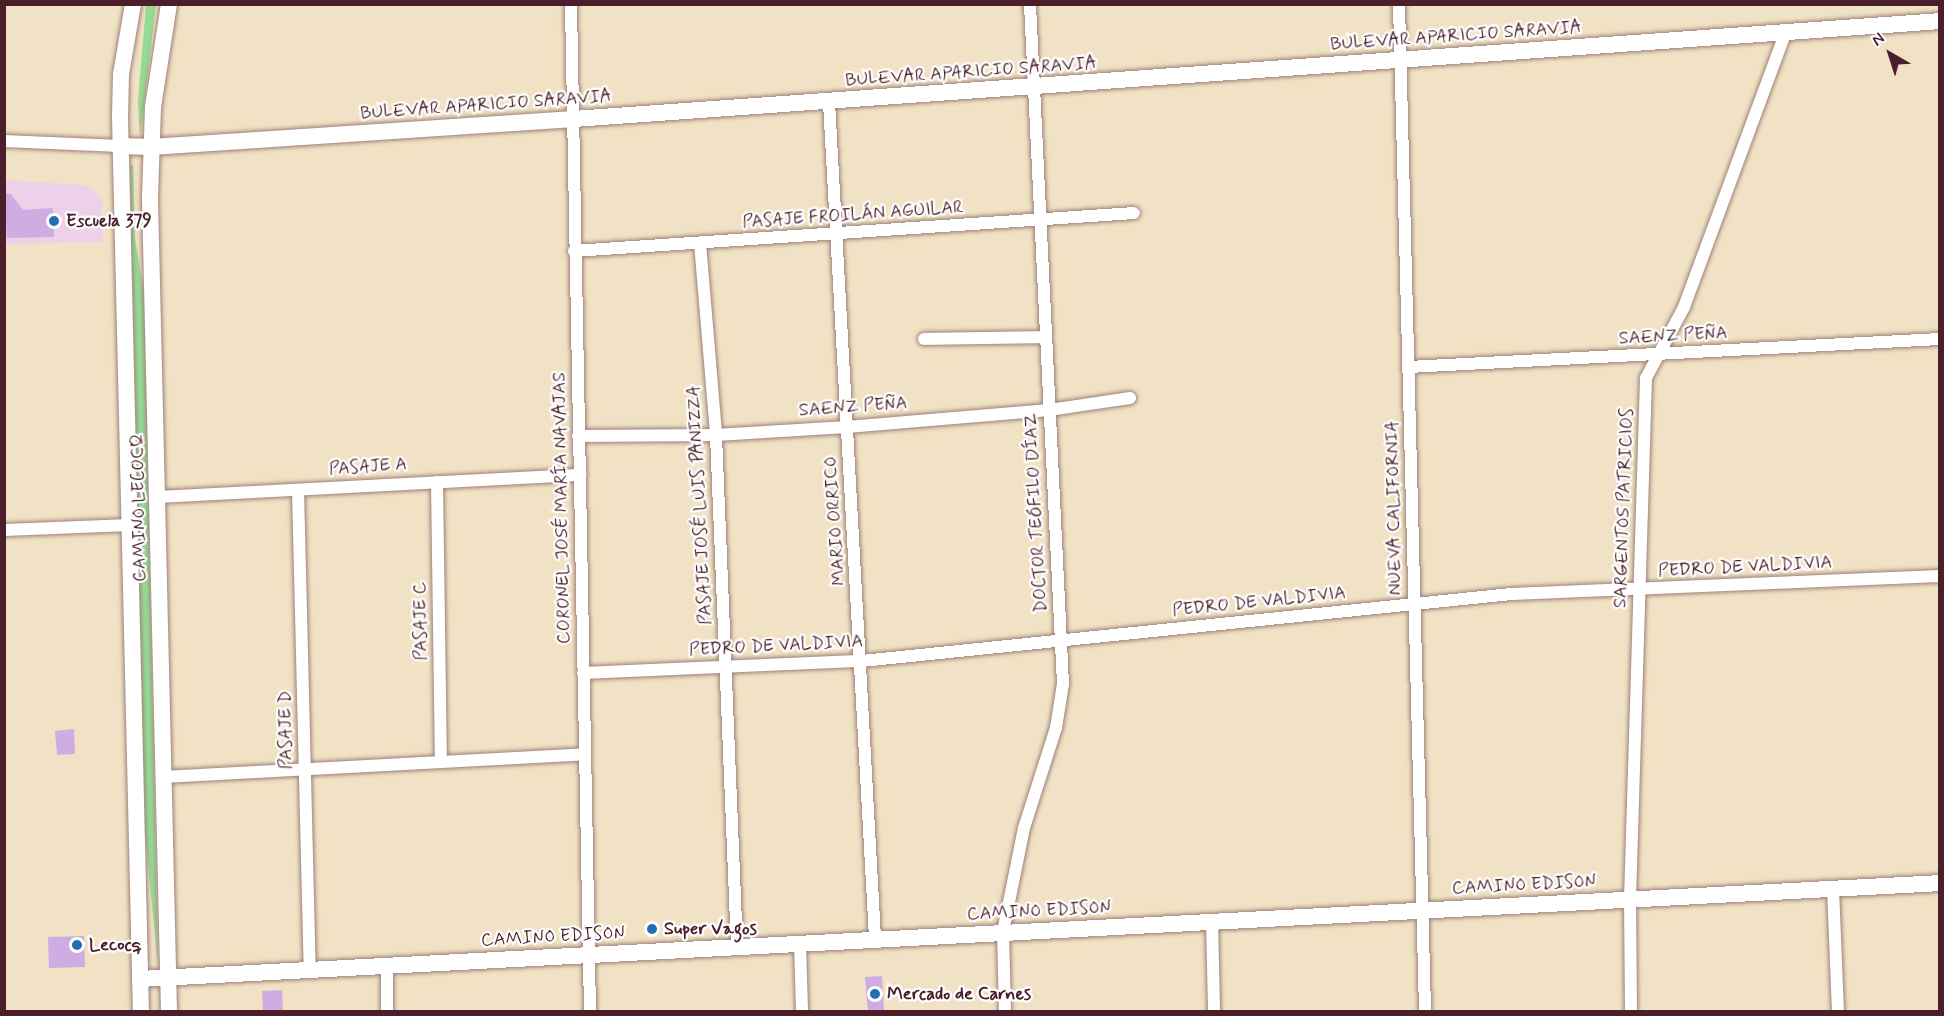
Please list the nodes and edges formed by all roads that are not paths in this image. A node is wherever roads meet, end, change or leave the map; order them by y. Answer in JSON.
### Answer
{"nodes":[{"id":1,"x":133,"y":4,"type":"edge"},
{"id":2,"x":169,"y":4,"type":"edge"},
{"id":3,"x":571,"y":4,"type":"edge"},
{"id":4,"x":1030,"y":4,"type":"edge"},
{"id":5,"x":1398,"y":4,"type":"edge"},
{"id":6,"x":1940,"y":21,"type":"edge"},
{"id":7,"x":1785,"y":34,"type":"junction"},
{"id":8,"x":1400,"y":58,"type":"junction"},
{"id":9,"x":1033,"y":87,"type":"junction"},
{"id":10,"x":829,"y":102,"type":"junction"},
{"id":11,"x":573,"y":119,"type":"junction"},
{"id":12,"x":4,"y":141,"type":"edge"},
{"id":13,"x":120,"y":146,"type":"junction"},
{"id":14,"x":151,"y":147,"type":"junction"},
{"id":15,"x":1134,"y":213,"type":"dead end"},
{"id":16,"x":1040,"y":222,"type":"junction"},
{"id":17,"x":834,"y":233,"type":"junction"},
{"id":18,"x":700,"y":243,"type":"junction"},
{"id":19,"x":574,"y":251,"type":"junction"},
{"id":20,"x":1045,"y":337,"type":"junction"},
{"id":21,"x":924,"y":339,"type":"dead end"},
{"id":22,"x":1940,"y":339,"type":"edge"},
{"id":23,"x":1655,"y":356,"type":"junction"},
{"id":24,"x":1409,"y":366,"type":"junction"},
{"id":25,"x":1130,"y":398,"type":"dead end"},
{"id":26,"x":1048,"y":410,"type":"junction"},
{"id":27,"x":847,"y":427,"type":"junction"},
{"id":28,"x":716,"y":435,"type":"junction"},
{"id":29,"x":578,"y":436,"type":"junction"},
{"id":30,"x":580,"y":475,"type":"junction"},
{"id":31,"x":437,"y":482,"type":"junction"},
{"id":32,"x":298,"y":490,"type":"junction"},
{"id":33,"x":159,"y":497,"type":"junction"},
{"id":34,"x":130,"y":525,"type":"junction"},
{"id":35,"x":4,"y":530,"type":"edge"},
{"id":36,"x":1940,"y":576,"type":"edge"},
{"id":37,"x":1638,"y":591,"type":"junction"},
{"id":38,"x":1414,"y":602,"type":"junction"},
{"id":39,"x":1063,"y":642,"type":"junction"},
{"id":40,"x":862,"y":661,"type":"junction"},
{"id":41,"x":727,"y":666,"type":"junction"},
{"id":42,"x":583,"y":673,"type":"junction"},
{"id":43,"x":584,"y":754,"type":"junction"},
{"id":44,"x":441,"y":760,"type":"junction"},
{"id":45,"x":306,"y":767,"type":"junction"},
{"id":46,"x":164,"y":777,"type":"junction"},
{"id":47,"x":1940,"y":883,"type":"edge"},
{"id":48,"x":1833,"y":888,"type":"junction"},
{"id":49,"x":1630,"y":899,"type":"junction"},
{"id":50,"x":1422,"y":910,"type":"junction"},
{"id":51,"x":1212,"y":921,"type":"junction"},
{"id":52,"x":1003,"y":932,"type":"junction"},
{"id":53,"x":874,"y":939,"type":"junction"},
{"id":54,"x":800,"y":943,"type":"junction"},
{"id":55,"x":737,"y":946,"type":"junction"},
{"id":56,"x":588,"y":954,"type":"junction"},
{"id":57,"x":387,"y":965,"type":"junction"},
{"id":58,"x":310,"y":970,"type":"junction"},
{"id":59,"x":167,"y":978,"type":"junction"},
{"id":60,"x":140,"y":979,"type":"junction"},
{"id":61,"x":141,"y":1011,"type":"edge"},
{"id":62,"x":169,"y":1011,"type":"edge"},
{"id":63,"x":387,"y":1011,"type":"edge"},
{"id":64,"x":590,"y":1011,"type":"edge"},
{"id":65,"x":802,"y":1011,"type":"edge"},
{"id":66,"x":1005,"y":1011,"type":"edge"},
{"id":67,"x":1214,"y":1011,"type":"edge"},
{"id":68,"x":1425,"y":1011,"type":"edge"},
{"id":69,"x":1631,"y":1011,"type":"edge"},
{"id":70,"x":1838,"y":1011,"type":"edge"}],
"edges":[{"from":1,"to":13,"type":"street","name":"CAMINO LECOCQ"},
{"from":2,"to":14,"type":"street","name":"CAMINO LECOCQ"},
{"from":3,"to":11,"type":"street","name":"CORONEL JOSÉ MARÍA NAVAJAS"},
{"from":4,"to":9,"type":"street","name":"DOCTOR TEÓFILO DÍAZ"},
{"from":5,"to":8,"type":"street","name":"NUEVA CALIFORNIA"},
{"from":6,"to":7,"type":"street","name":"BULEVAR APARICIO SARAVIA"},
{"from":7,"to":8,"type":"street","name":"BULEVAR APARICIO SARAVIA"},
{"from":7,"to":23,"type":"street","name":"SARGENTOS PATRICIOS"},
{"from":8,"to":9,"type":"street","name":"BULEVAR APARICIO SARAVIA"},
{"from":8,"to":24,"type":"street","name":"NUEVA CALIFORNIA"},
{"from":9,"to":10,"type":"street","name":"BULEVAR APARICIO SARAVIA"},
{"from":9,"to":16,"type":"street","name":"DOCTOR TEÓFILO DÍAZ"},
{"from":10,"to":11,"type":"street","name":"BULEVAR APARICIO SARAVIA"},
{"from":10,"to":17,"type":"street","name":"MARIO ORRICO"},
{"from":11,"to":14,"type":"street","name":"BULEVAR APARICIO SARAVIA"},
{"from":11,"to":19,"type":"street","name":"CORONEL JOSÉ MARÍA NAVAJAS"},
{"from":12,"to":13,"type":"street","name":"BULEVAR APARICIO SARAVIA"},
{"from":13,"to":14,"type":"street","name":"BULEVAR APARICIO SARAVIA"},
{"from":13,"to":34,"type":"street","name":"CAMINO LECOCQ"},
{"from":14,"to":33,"type":"street","name":"CAMINO LECOCQ"},
{"from":15,"to":16,"type":"street","name":"PASAJE FROILÁN AGUILAR"},
{"from":16,"to":17,"type":"street","name":"PASAJE FROILÁN AGUILAR"},
{"from":16,"to":20,"type":"street","name":"DOCTOR TEÓFILO DÍAZ"},
{"from":17,"to":18,"type":"street","name":"PASAJE FROILÁN AGUILAR"},
{"from":17,"to":27,"type":"street","name":"MARIO ORRICO"},
{"from":18,"to":19,"type":"street","name":"PASAJE FROILÁN AGUILAR"},
{"from":18,"to":28,"type":"street","name":"PASAJE JOSÉ LUIS PANIZZA"},
{"from":19,"to":29,"type":"street","name":"CORONEL JOSÉ MARÍA NAVAJAS"},
{"from":20,"to":21,"type":"street"},
{"from":20,"to":26,"type":"street","name":"DOCTOR TEÓFILO DÍAZ"},
{"from":22,"to":23,"type":"street","name":"SAENZ PEÑA"},
{"from":23,"to":24,"type":"street","name":"SAENZ PEÑA"},
{"from":23,"to":37,"type":"street","name":"SARGENTOS PATRICIOS"},
{"from":24,"to":38,"type":"street","name":"NUEVA CALIFORNIA"},
{"from":25,"to":26,"type":"street","name":"SAENZ PEÑA"},
{"from":26,"to":27,"type":"street","name":"SAENZ PEÑA"},
{"from":26,"to":39,"type":"street","name":"DOCTOR TEÓFILO DÍAZ"},
{"from":27,"to":28,"type":"street","name":"SAENZ PEÑA"},
{"from":27,"to":40,"type":"street","name":"MARIO ORRICO"},
{"from":28,"to":29,"type":"street","name":"SAENZ PEÑA"},
{"from":28,"to":41,"type":"street","name":"PASAJE JOSÉ LUIS PANIZZA"},
{"from":29,"to":30,"type":"street","name":"CORONEL JOSÉ MARÍA NAVAJAS"},
{"from":30,"to":31,"type":"street","name":"PASAJE A"},
{"from":30,"to":42,"type":"street","name":"CORONEL JOSÉ MARÍA NAVAJAS"},
{"from":31,"to":32,"type":"street","name":"PASAJE A"},
{"from":31,"to":44,"type":"street","name":"PASAJE C"},
{"from":32,"to":33,"type":"street","name":"PASAJE A"},
{"from":32,"to":45,"type":"street","name":"PASAJE D"},
{"from":33,"to":46,"type":"street","name":"CAMINO LECOCQ"},
{"from":34,"to":35,"type":"street"},
{"from":34,"to":60,"type":"street","name":"CAMINO LECOCQ"},
{"from":36,"to":37,"type":"street","name":"PEDRO DE VALDIVIA"},
{"from":37,"to":38,"type":"street","name":"PEDRO DE VALDIVIA"},
{"from":37,"to":49,"type":"street","name":"SARGENTOS PATRICIOS"},
{"from":38,"to":39,"type":"street","name":"PEDRO DE VALDIVIA"},
{"from":38,"to":50,"type":"street","name":"NUEVA CALIFORNIA"},
{"from":39,"to":40,"type":"street","name":"PEDRO DE VALDIVIA"},
{"from":39,"to":52,"type":"street","name":"DOCTOR TEÓFILO DÍAZ"},
{"from":40,"to":41,"type":"street","name":"PEDRO DE VALDIVIA"},
{"from":40,"to":53,"type":"street","name":"MARIO ORRICO"},
{"from":41,"to":42,"type":"street","name":"PEDRO DE VALDIVIA"},
{"from":41,"to":55,"type":"street","name":"PASAJE JOSÉ LUIS PANIZZA"},
{"from":42,"to":43,"type":"street","name":"CORONEL JOSÉ MARÍA NAVAJAS"},
{"from":43,"to":44,"type":"street"},
{"from":43,"to":56,"type":"street","name":"CORONEL JOSÉ MARÍA NAVAJAS"},
{"from":44,"to":45,"type":"street"},
{"from":45,"to":46,"type":"street"},
{"from":45,"to":58,"type":"street","name":"PASAJE D"},
{"from":46,"to":59,"type":"street","name":"CAMINO LECOCQ"},
{"from":47,"to":48,"type":"street","name":"CAMINO EDISON"},
{"from":48,"to":49,"type":"street","name":"CAMINO EDISON"},
{"from":48,"to":70,"type":"street"},
{"from":49,"to":50,"type":"street","name":"CAMINO EDISON"},
{"from":49,"to":69,"type":"street","name":"SARGENTOS PATRICIOS"},
{"from":50,"to":51,"type":"street","name":"CAMINO EDISON"},
{"from":50,"to":68,"type":"street","name":"NUEVA CALIFORNIA"},
{"from":51,"to":52,"type":"street","name":"CAMINO EDISON"},
{"from":51,"to":67,"type":"street"},
{"from":52,"to":53,"type":"street","name":"CAMINO EDISON"},
{"from":52,"to":66,"type":"street","name":"DOCTOR TEÓFILO DÍAZ"},
{"from":53,"to":54,"type":"street","name":"CAMINO EDISON"},
{"from":54,"to":55,"type":"street","name":"CAMINO EDISON"},
{"from":54,"to":65,"type":"street"},
{"from":55,"to":56,"type":"street","name":"CAMINO EDISON"},
{"from":56,"to":57,"type":"street","name":"CAMINO EDISON"},
{"from":56,"to":64,"type":"street","name":"CORONEL JOSÉ MARÍA NAVAJAS"},
{"from":57,"to":58,"type":"street","name":"CAMINO EDISON"},
{"from":57,"to":63,"type":"street"},
{"from":58,"to":59,"type":"street","name":"CAMINO EDISON"},
{"from":59,"to":60,"type":"street","name":"CAMINO EDISON"},
{"from":59,"to":62,"type":"street","name":"CAMINO LECOCQ"},
{"from":60,"to":61,"type":"street","name":"CAMINO LECOCQ"}]}
